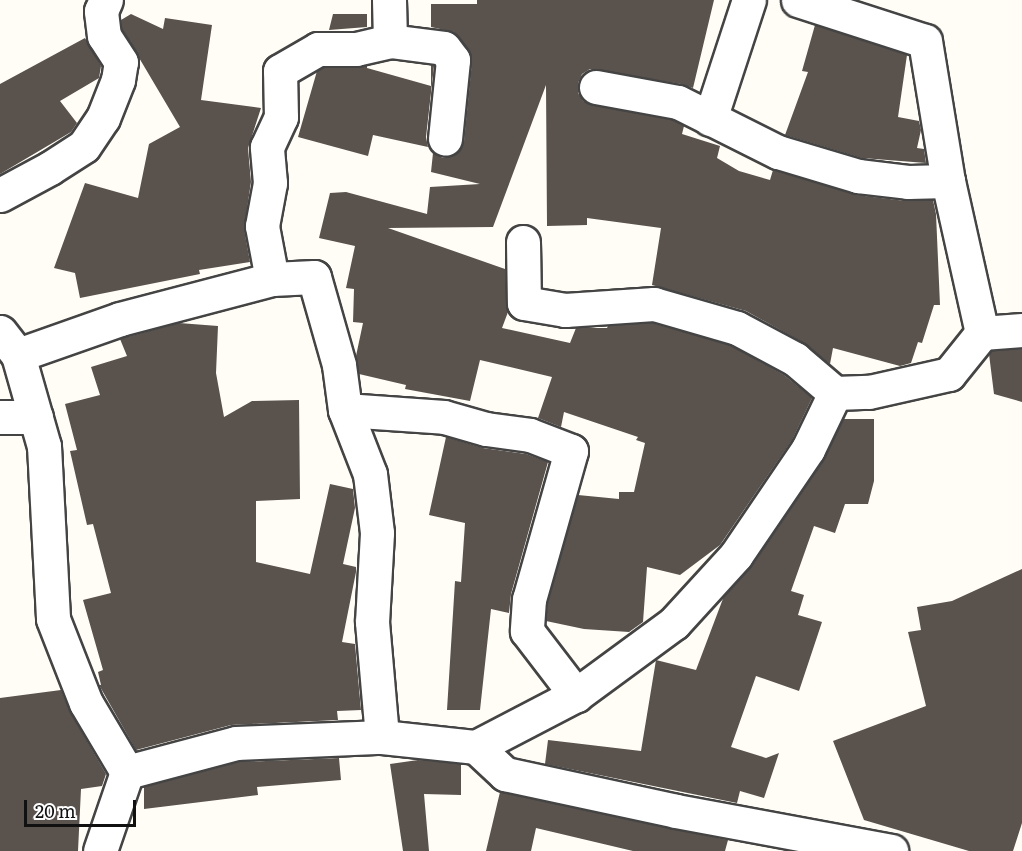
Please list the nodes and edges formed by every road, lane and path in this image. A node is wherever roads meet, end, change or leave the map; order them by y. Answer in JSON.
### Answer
{"nodes":[{"id":1,"x":106,"y":0,"type":"edge"},
{"id":2,"x":389,"y":0,"type":"edge"},
{"id":3,"x":749,"y":0,"type":"edge"},
{"id":4,"x":798,"y":0,"type":"edge"},
{"id":5,"x":390,"y":41,"type":"junction"},
{"id":6,"x":596,"y":87,"type":"dead end"},
{"id":7,"x":710,"y":119,"type":"junction"},
{"id":8,"x":445,"y":139,"type":"dead end"},
{"id":9,"x":948,"y":181,"type":"junction"},
{"id":10,"x":0,"y":195,"type":"edge"},
{"id":11,"x":523,"y":242,"type":"dead end"},
{"id":12,"x":272,"y":279,"type":"junction"},
{"id":13,"x":1022,"y":330,"type":"edge"},
{"id":14,"x":982,"y":333,"type":"junction"},
{"id":15,"x":9,"y":343,"type":"edge"},
{"id":16,"x":835,"y":393,"type":"junction"},
{"id":17,"x":345,"y":410,"type":"junction"},
{"id":18,"x":0,"y":417,"type":"edge"},
{"id":19,"x":36,"y":417,"type":"junction"},
{"id":20,"x":576,"y":695,"type":"junction"},
{"id":21,"x":382,"y":736,"type":"junction"},
{"id":22,"x":476,"y":747,"type":"junction"},
{"id":23,"x":127,"y":772,"type":"junction"},
{"id":24,"x":780,"y":841,"type":"edge"},
{"id":25,"x":100,"y":851,"type":"edge"},
{"id":26,"x":891,"y":851,"type":"edge"}],
"edges":[{"from":1,"to":10,"type":"street"},
{"from":2,"to":5,"type":"street"},
{"from":3,"to":7,"type":"street"},
{"from":4,"to":9,"type":"street"},
{"from":5,"to":8,"type":"street"},
{"from":5,"to":12,"type":"street"},
{"from":6,"to":7,"type":"street"},
{"from":7,"to":9,"type":"street"},
{"from":9,"to":14,"type":"street"},
{"from":11,"to":16,"type":"street"},
{"from":12,"to":15,"type":"street"},
{"from":12,"to":17,"type":"street"},
{"from":13,"to":14,"type":"street"},
{"from":14,"to":16,"type":"street"},
{"from":15,"to":19,"type":"street"},
{"from":16,"to":20,"type":"street"},
{"from":17,"to":20,"type":"street"},
{"from":17,"to":21,"type":"street"},
{"from":18,"to":19,"type":"street"},
{"from":19,"to":23,"type":"street"},
{"from":20,"to":22,"type":"street"},
{"from":21,"to":22,"type":"street"},
{"from":21,"to":23,"type":"street"},
{"from":22,"to":24,"type":"street"},
{"from":23,"to":25,"type":"street"},
{"from":24,"to":26,"type":"street"}]}
